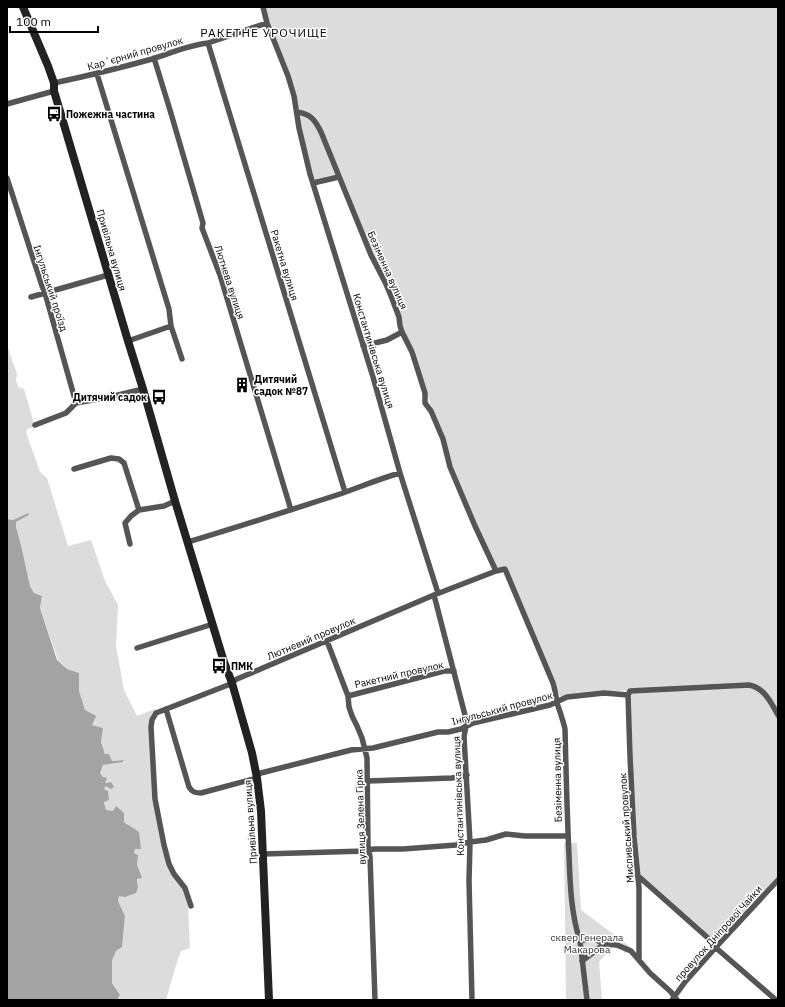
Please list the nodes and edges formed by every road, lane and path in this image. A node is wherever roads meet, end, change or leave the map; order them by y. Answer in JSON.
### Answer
{"nodes":[{"id":1,"x":23,"y":7,"type":"edge"},
{"id":2,"x":263,"y":7,"type":"edge"},
{"id":3,"x":267,"y":23,"type":"junction"},
{"id":4,"x":208,"y":43,"type":"junction"},
{"id":5,"x":154,"y":58,"type":"junction"},
{"id":6,"x":97,"y":74,"type":"junction"},
{"id":7,"x":54,"y":87,"type":"junction"},
{"id":8,"x":7,"y":104,"type":"edge"},
{"id":9,"x":297,"y":112,"type":"junction"},
{"id":10,"x":7,"y":178,"type":"edge"},
{"id":11,"x":339,"y":178,"type":"junction"},
{"id":12,"x":313,"y":183,"type":"junction"},
{"id":13,"x":108,"y":275,"type":"junction"},
{"id":14,"x":45,"y":293,"type":"junction"},
{"id":15,"x":31,"y":297,"type":"dead end"},
{"id":16,"x":171,"y":326,"type":"junction"},
{"id":17,"x":402,"y":332,"type":"junction"},
{"id":18,"x":128,"y":341,"type":"junction"},
{"id":19,"x":363,"y":346,"type":"junction"},
{"id":20,"x":182,"y":359,"type":"dead end"},
{"id":21,"x":143,"y":389,"type":"junction"},
{"id":22,"x":76,"y":403,"type":"junction"},
{"id":23,"x":35,"y":425,"type":"dead end"},
{"id":24,"x":74,"y":469,"type":"dead end"},
{"id":25,"x":400,"y":473,"type":"junction"},
{"id":26,"x":345,"y":492,"type":"junction"},
{"id":27,"x":176,"y":501,"type":"junction"},
{"id":28,"x":139,"y":510,"type":"junction"},
{"id":29,"x":291,"y":510,"type":"junction"},
{"id":30,"x":188,"y":542,"type":"junction"},
{"id":31,"x":130,"y":544,"type":"dead end"},
{"id":32,"x":505,"y":569,"type":"joint"},
{"id":33,"x":496,"y":571,"type":"junction"},
{"id":34,"x":436,"y":594,"type":"junction"},
{"id":35,"x":213,"y":624,"type":"junction"},
{"id":36,"x":327,"y":641,"type":"junction"},
{"id":37,"x":138,"y":648,"type":"dead end"},
{"id":38,"x":454,"y":671,"type":"junction"},
{"id":39,"x":232,"y":683,"type":"junction"},
{"id":40,"x":628,"y":695,"type":"junction"},
{"id":41,"x":348,"y":696,"type":"junction"},
{"id":42,"x":557,"y":702,"type":"junction"},
{"id":43,"x":166,"y":709,"type":"junction"},
{"id":44,"x":778,"y":715,"type":"edge"},
{"id":45,"x":466,"y":726,"type":"junction"},
{"id":46,"x":364,"y":749,"type":"junction"},
{"id":47,"x":467,"y":775,"type":"junction"},
{"id":48,"x":257,"y":776,"type":"junction"},
{"id":49,"x":368,"y":781,"type":"junction"},
{"id":50,"x":568,"y":836,"type":"junction"},
{"id":51,"x":470,"y":842,"type":"junction"},
{"id":52,"x":368,"y":850,"type":"junction"},
{"id":53,"x":263,"y":854,"type":"junction"},
{"id":54,"x":637,"y":875,"type":"junction"},
{"id":55,"x":778,"y":880,"type":"edge"},
{"id":56,"x":191,"y":906,"type":"dead end"},
{"id":57,"x":580,"y":941,"type":"junction"},
{"id":58,"x":604,"y":944,"type":"junction"},
{"id":59,"x":716,"y":947,"type":"junction"},
{"id":60,"x":638,"y":959,"type":"junction"},
{"id":61,"x":582,"y":961,"type":"junction"},
{"id":62,"x":675,"y":999,"type":"edge"},
{"id":63,"x":269,"y":1000,"type":"edge"},
{"id":64,"x":375,"y":1000,"type":"edge"},
{"id":65,"x":472,"y":1000,"type":"edge"},
{"id":66,"x":587,"y":1000,"type":"edge"},
{"id":67,"x":776,"y":1000,"type":"edge"}],
"edges":[{"from":1,"to":7,"type":"street","name":"Привільна вулиця"},
{"from":2,"to":3,"type":"street"},
{"from":3,"to":4,"type":"street","name":"Карʼєрний провулок"},
{"from":3,"to":9,"type":"street"},
{"from":4,"to":5,"type":"street","name":"Карʼєрний провулок"},
{"from":4,"to":26,"type":"street","name":"Ракетна вулиця"},
{"from":5,"to":6,"type":"street","name":"Карʼєрний провулок"},
{"from":5,"to":29,"type":"street","name":"Лютнева вулиця"},
{"from":6,"to":7,"type":"street","name":"Карʼєрний провулок"},
{"from":6,"to":16,"type":"street"},
{"from":7,"to":8,"type":"street","name":"Карʼєрний провулок"},
{"from":7,"to":13,"type":"street","name":"Привільна вулиця"},
{"from":9,"to":11,"type":"street","name":"Безіменна вулиця"},
{"from":9,"to":12,"type":"street","name":"Константинівська вулиця"},
{"from":10,"to":14,"type":"street","name":"Інгульський проїзд"},
{"from":11,"to":12,"type":"street"},
{"from":11,"to":17,"type":"street","name":"Безіменна вулиця"},
{"from":12,"to":19,"type":"street","name":"Константинівська вулиця"},
{"from":13,"to":14,"type":"street"},
{"from":13,"to":18,"type":"street","name":"Привільна вулиця"},
{"from":14,"to":15,"type":"street"},
{"from":14,"to":22,"type":"street","name":"Інгульський проїзд"},
{"from":16,"to":18,"type":"street"},
{"from":16,"to":20,"type":"street"},
{"from":17,"to":19,"type":"street"},
{"from":17,"to":33,"type":"street","name":"Безіменна вулиця"},
{"from":18,"to":21,"type":"street","name":"Привільна вулиця"},
{"from":19,"to":25,"type":"street","name":"Константинівська вулиця"},
{"from":21,"to":22,"type":"street"},
{"from":21,"to":27,"type":"street","name":"Привільна вулиця"},
{"from":22,"to":23,"type":"street"},
{"from":24,"to":28,"type":"street"},
{"from":25,"to":26,"type":"street"},
{"from":25,"to":34,"type":"street","name":"Константинівська вулиця"},
{"from":26,"to":29,"type":"street"},
{"from":27,"to":28,"type":"street"},
{"from":27,"to":30,"type":"street","name":"Привільна вулиця"},
{"from":28,"to":31,"type":"street"},
{"from":29,"to":30,"type":"street"},
{"from":30,"to":35,"type":"street","name":"Привільна вулиця"},
{"from":32,"to":33,"type":"street","name":"Лютневий провулок"},
{"from":32,"to":42,"type":"street","name":"Безіменна вулиця"},
{"from":33,"to":34,"type":"street","name":"Лютневий провулок"},
{"from":34,"to":36,"type":"street","name":"Лютневий провулок"},
{"from":34,"to":38,"type":"street","name":"Константинівська вулиця"},
{"from":35,"to":37,"type":"street"},
{"from":35,"to":39,"type":"street","name":"Привільна вулиця"},
{"from":36,"to":39,"type":"street","name":"Лютневий провулок"},
{"from":36,"to":41,"type":"street","name":"вулиця Зелена Гірка"},
{"from":38,"to":41,"type":"street","name":"Ракетний провулок"},
{"from":38,"to":45,"type":"street","name":"Константинівська вулиця"},
{"from":39,"to":43,"type":"street","name":"Лютневий провулок"},
{"from":39,"to":48,"type":"street","name":"Привільна вулиця"},
{"from":40,"to":42,"type":"street","name":"Інгульський провулок"},
{"from":40,"to":44,"type":"street","name":"Інгульський провулок"},
{"from":40,"to":54,"type":"street","name":"Мисливський провулок"},
{"from":41,"to":46,"type":"street","name":"вулиця Зелена Гірка"},
{"from":42,"to":45,"type":"street","name":"Інгульський провулок"},
{"from":42,"to":50,"type":"street","name":"Безіменна вулиця"},
{"from":43,"to":48,"type":"street","name":"Інгульський провулок"},
{"from":43,"to":56,"type":"street","name":"Лютневий провулок"},
{"from":45,"to":46,"type":"street","name":"Інгульський провулок"},
{"from":45,"to":47,"type":"street","name":"Константинівська вулиця"},
{"from":46,"to":48,"type":"street","name":"Інгульський провулок"},
{"from":46,"to":49,"type":"street","name":"вулиця Зелена Гірка"},
{"from":47,"to":49,"type":"street"},
{"from":47,"to":51,"type":"street","name":"Константинівська вулиця"},
{"from":48,"to":53,"type":"street","name":"Привільна вулиця"},
{"from":49,"to":52,"type":"street","name":"вулиця Зелена Гірка"},
{"from":50,"to":51,"type":"street"},
{"from":50,"to":57,"type":"street","name":"Безіменна вулиця"},
{"from":51,"to":52,"type":"street"},
{"from":51,"to":65,"type":"street","name":"Константинівська вулиця"},
{"from":52,"to":53,"type":"street"},
{"from":52,"to":64,"type":"street","name":"вулиця Зелена Гірка"},
{"from":53,"to":63,"type":"street","name":"Привільна вулиця"},
{"from":54,"to":59,"type":"street"},
{"from":54,"to":60,"type":"street","name":"Мисливський провулок"},
{"from":55,"to":59,"type":"street","name":"провулок Дніпрової Чайки"},
{"from":57,"to":58,"type":"street"},
{"from":57,"to":61,"type":"street","name":"Безіменна вулиця"},
{"from":58,"to":60,"type":"street"},
{"from":58,"to":61,"type":"street"},
{"from":59,"to":62,"type":"street","name":"провулок Дніпрової Чайки"},
{"from":59,"to":67,"type":"street"},
{"from":60,"to":62,"type":"street"},
{"from":61,"to":66,"type":"street","name":"Безіменна вулиця"}]}
